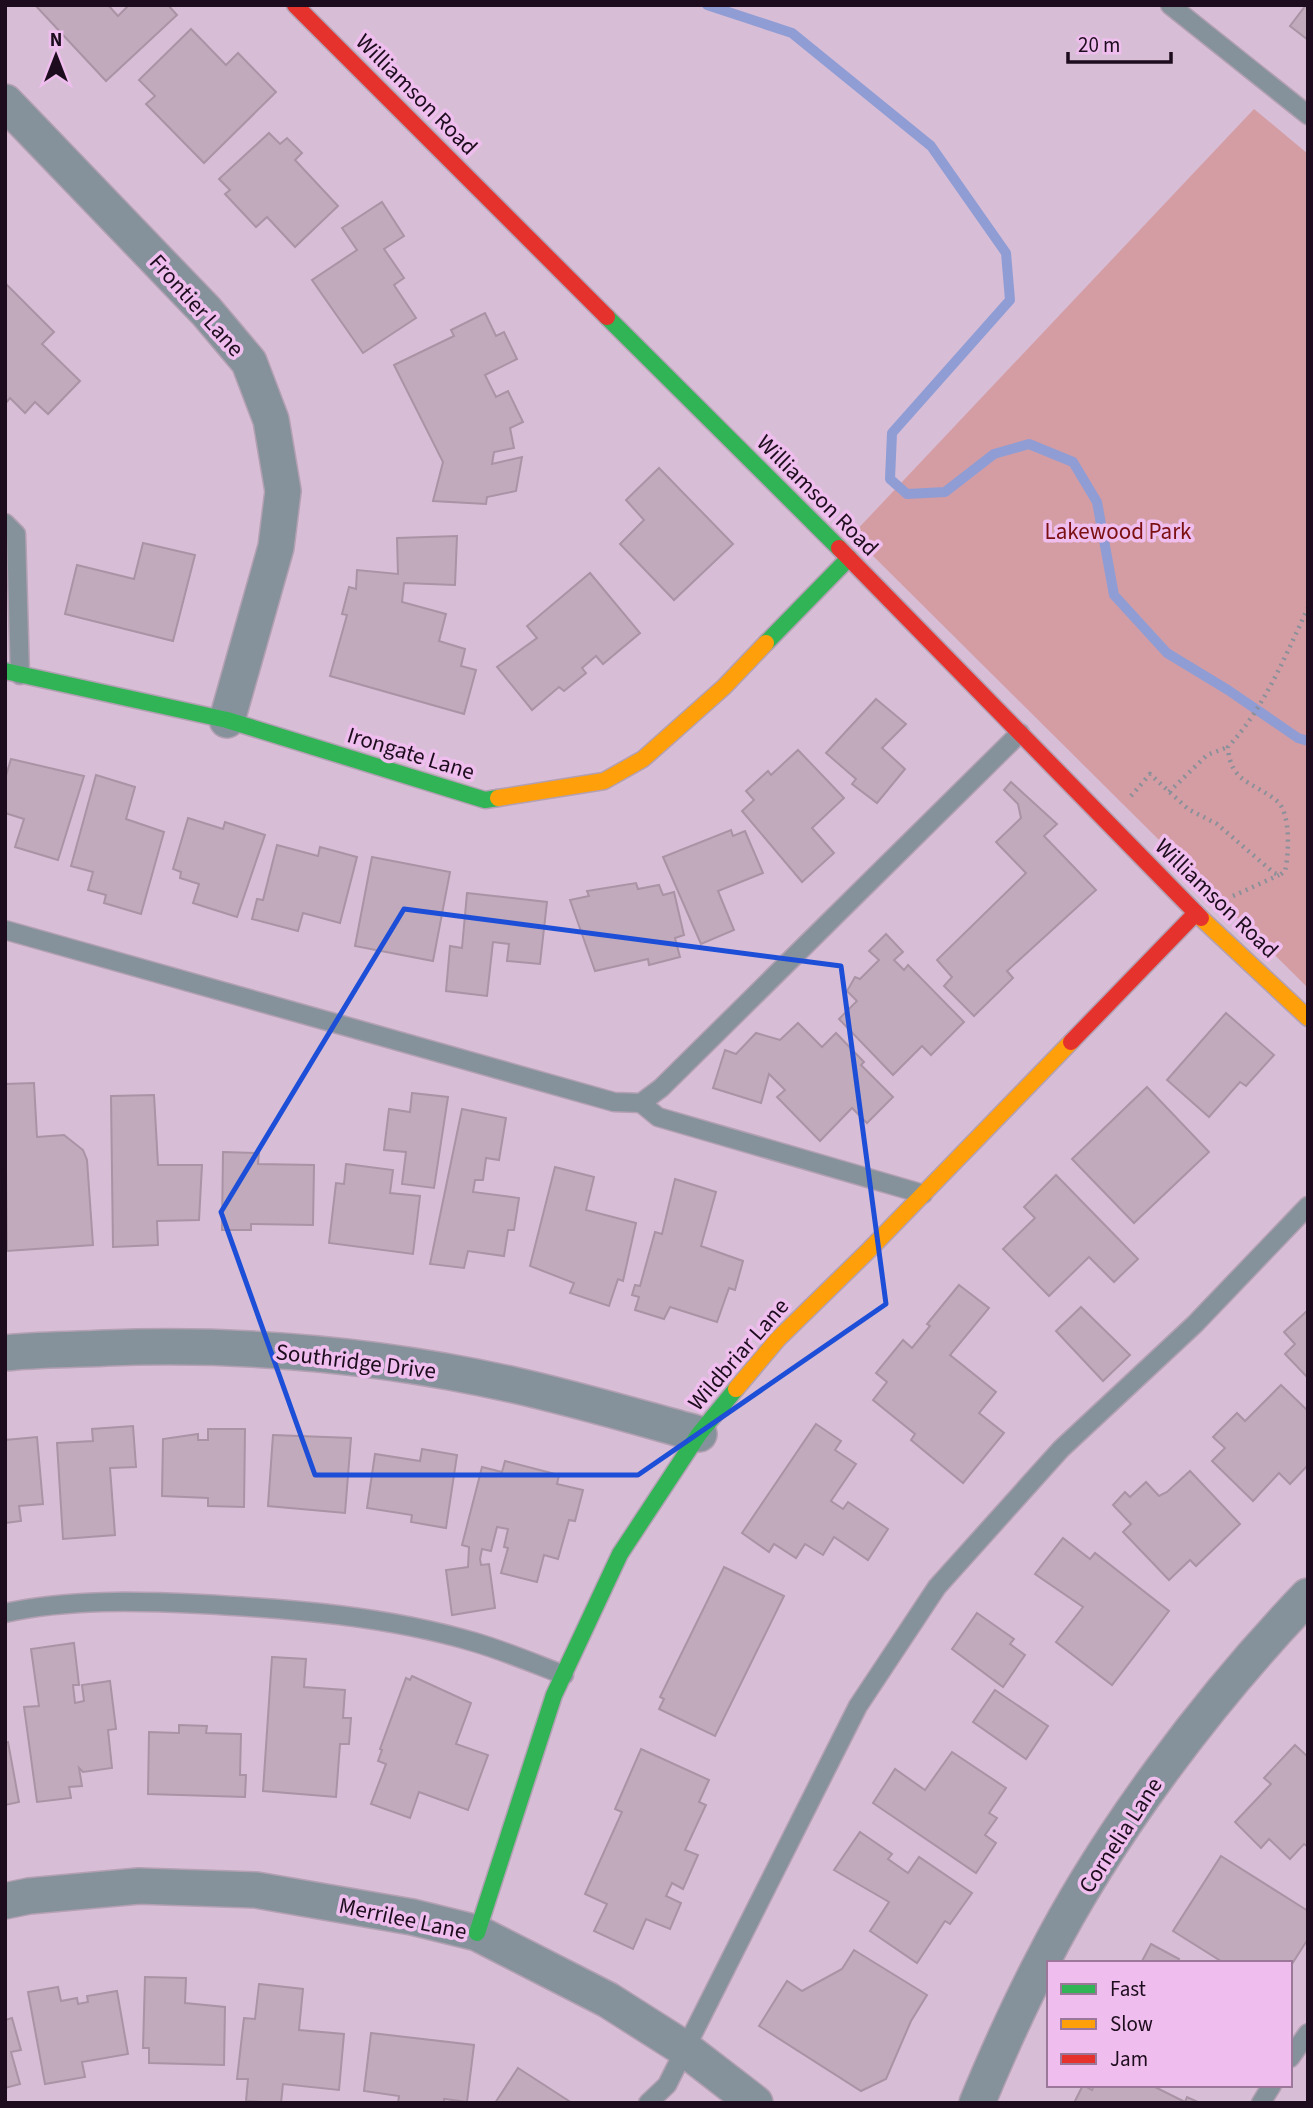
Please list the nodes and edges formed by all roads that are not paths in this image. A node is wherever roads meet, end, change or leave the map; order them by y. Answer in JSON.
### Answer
{"nodes":[{"id":1,"x":295,"y":5,"type":"edge"},
{"id":2,"x":1170,"y":5,"type":"edge"},
{"id":3,"x":5,"y":102,"type":"edge"},
{"id":4,"x":1308,"y":115,"type":"edge"},
{"id":5,"x":5,"y":523,"type":"edge"},
{"id":6,"x":849,"y":558,"type":"junction"},
{"id":7,"x":12,"y":673,"type":"edge"},
{"id":8,"x":227,"y":720,"type":"junction"},
{"id":9,"x":1020,"y":733,"type":"junction"},
{"id":10,"x":1196,"y":912,"type":"junction"},
{"id":11,"x":5,"y":930,"type":"edge"},
{"id":12,"x":1308,"y":1018,"type":"edge"},
{"id":13,"x":641,"y":1103,"type":"junction"},
{"id":14,"x":923,"y":1194,"type":"junction"},
{"id":15,"x":1308,"y":1206,"type":"edge"},
{"id":16,"x":5,"y":1353,"type":"edge"},
{"id":17,"x":699,"y":1434,"type":"junction"},
{"id":18,"x":1308,"y":1596,"type":"edge"},
{"id":19,"x":5,"y":1613,"type":"edge"},
{"id":20,"x":564,"y":1675,"type":"junction"},
{"id":21,"x":5,"y":1900,"type":"edge"},
{"id":22,"x":477,"y":1933,"type":"junction"},
{"id":23,"x":1308,"y":2033,"type":"edge"},
{"id":24,"x":685,"y":2049,"type":"junction"},
{"id":25,"x":1292,"y":2055,"type":"edge"},
{"id":26,"x":1271,"y":2087,"type":"edge"},
{"id":27,"x":648,"y":2103,"type":"edge"},
{"id":28,"x":755,"y":2103,"type":"edge"},
{"id":29,"x":977,"y":2103,"type":"edge"},
{"id":30,"x":1261,"y":2103,"type":"edge"}],
"edges":[{"from":1,"to":6,"type":"street","name":"Williamson Road"},
{"from":2,"to":4,"type":"lane"},
{"from":3,"to":8,"type":"street","name":"Frontier Lane"},
{"from":5,"to":7,"type":"lane"},
{"from":6,"to":8,"type":"street","name":"Irongate Lane"},
{"from":6,"to":9,"type":"street","name":"Williamson Road"},
{"from":7,"to":8,"type":"street","name":"Irongate Lane"},
{"from":9,"to":10,"type":"street","name":"Williamson Road"},
{"from":9,"to":13,"type":"lane"},
{"from":10,"to":12,"type":"street","name":"Williamson Road"},
{"from":10,"to":14,"type":"street","name":"Wildbriar Lane"},
{"from":11,"to":13,"type":"lane"},
{"from":13,"to":14,"type":"lane"},
{"from":14,"to":17,"type":"street","name":"Wildbriar Lane"},
{"from":15,"to":24,"type":"lane"},
{"from":16,"to":17,"type":"street","name":"Southridge Drive"},
{"from":17,"to":20,"type":"street","name":"Wildbriar Lane"},
{"from":18,"to":29,"type":"street","name":"Cornelia Lane"},
{"from":19,"to":20,"type":"lane"},
{"from":20,"to":22,"type":"street","name":"Wildbriar Lane"},
{"from":21,"to":22,"type":"street","name":"Merrilee Lane"},
{"from":22,"to":24,"type":"street","name":"Merrilee Lane"},
{"from":23,"to":25,"type":"lane"},
{"from":24,"to":27,"type":"lane"},
{"from":24,"to":28,"type":"street","name":"Merrilee Lane"},
{"from":26,"to":30,"type":"lane"}]}
